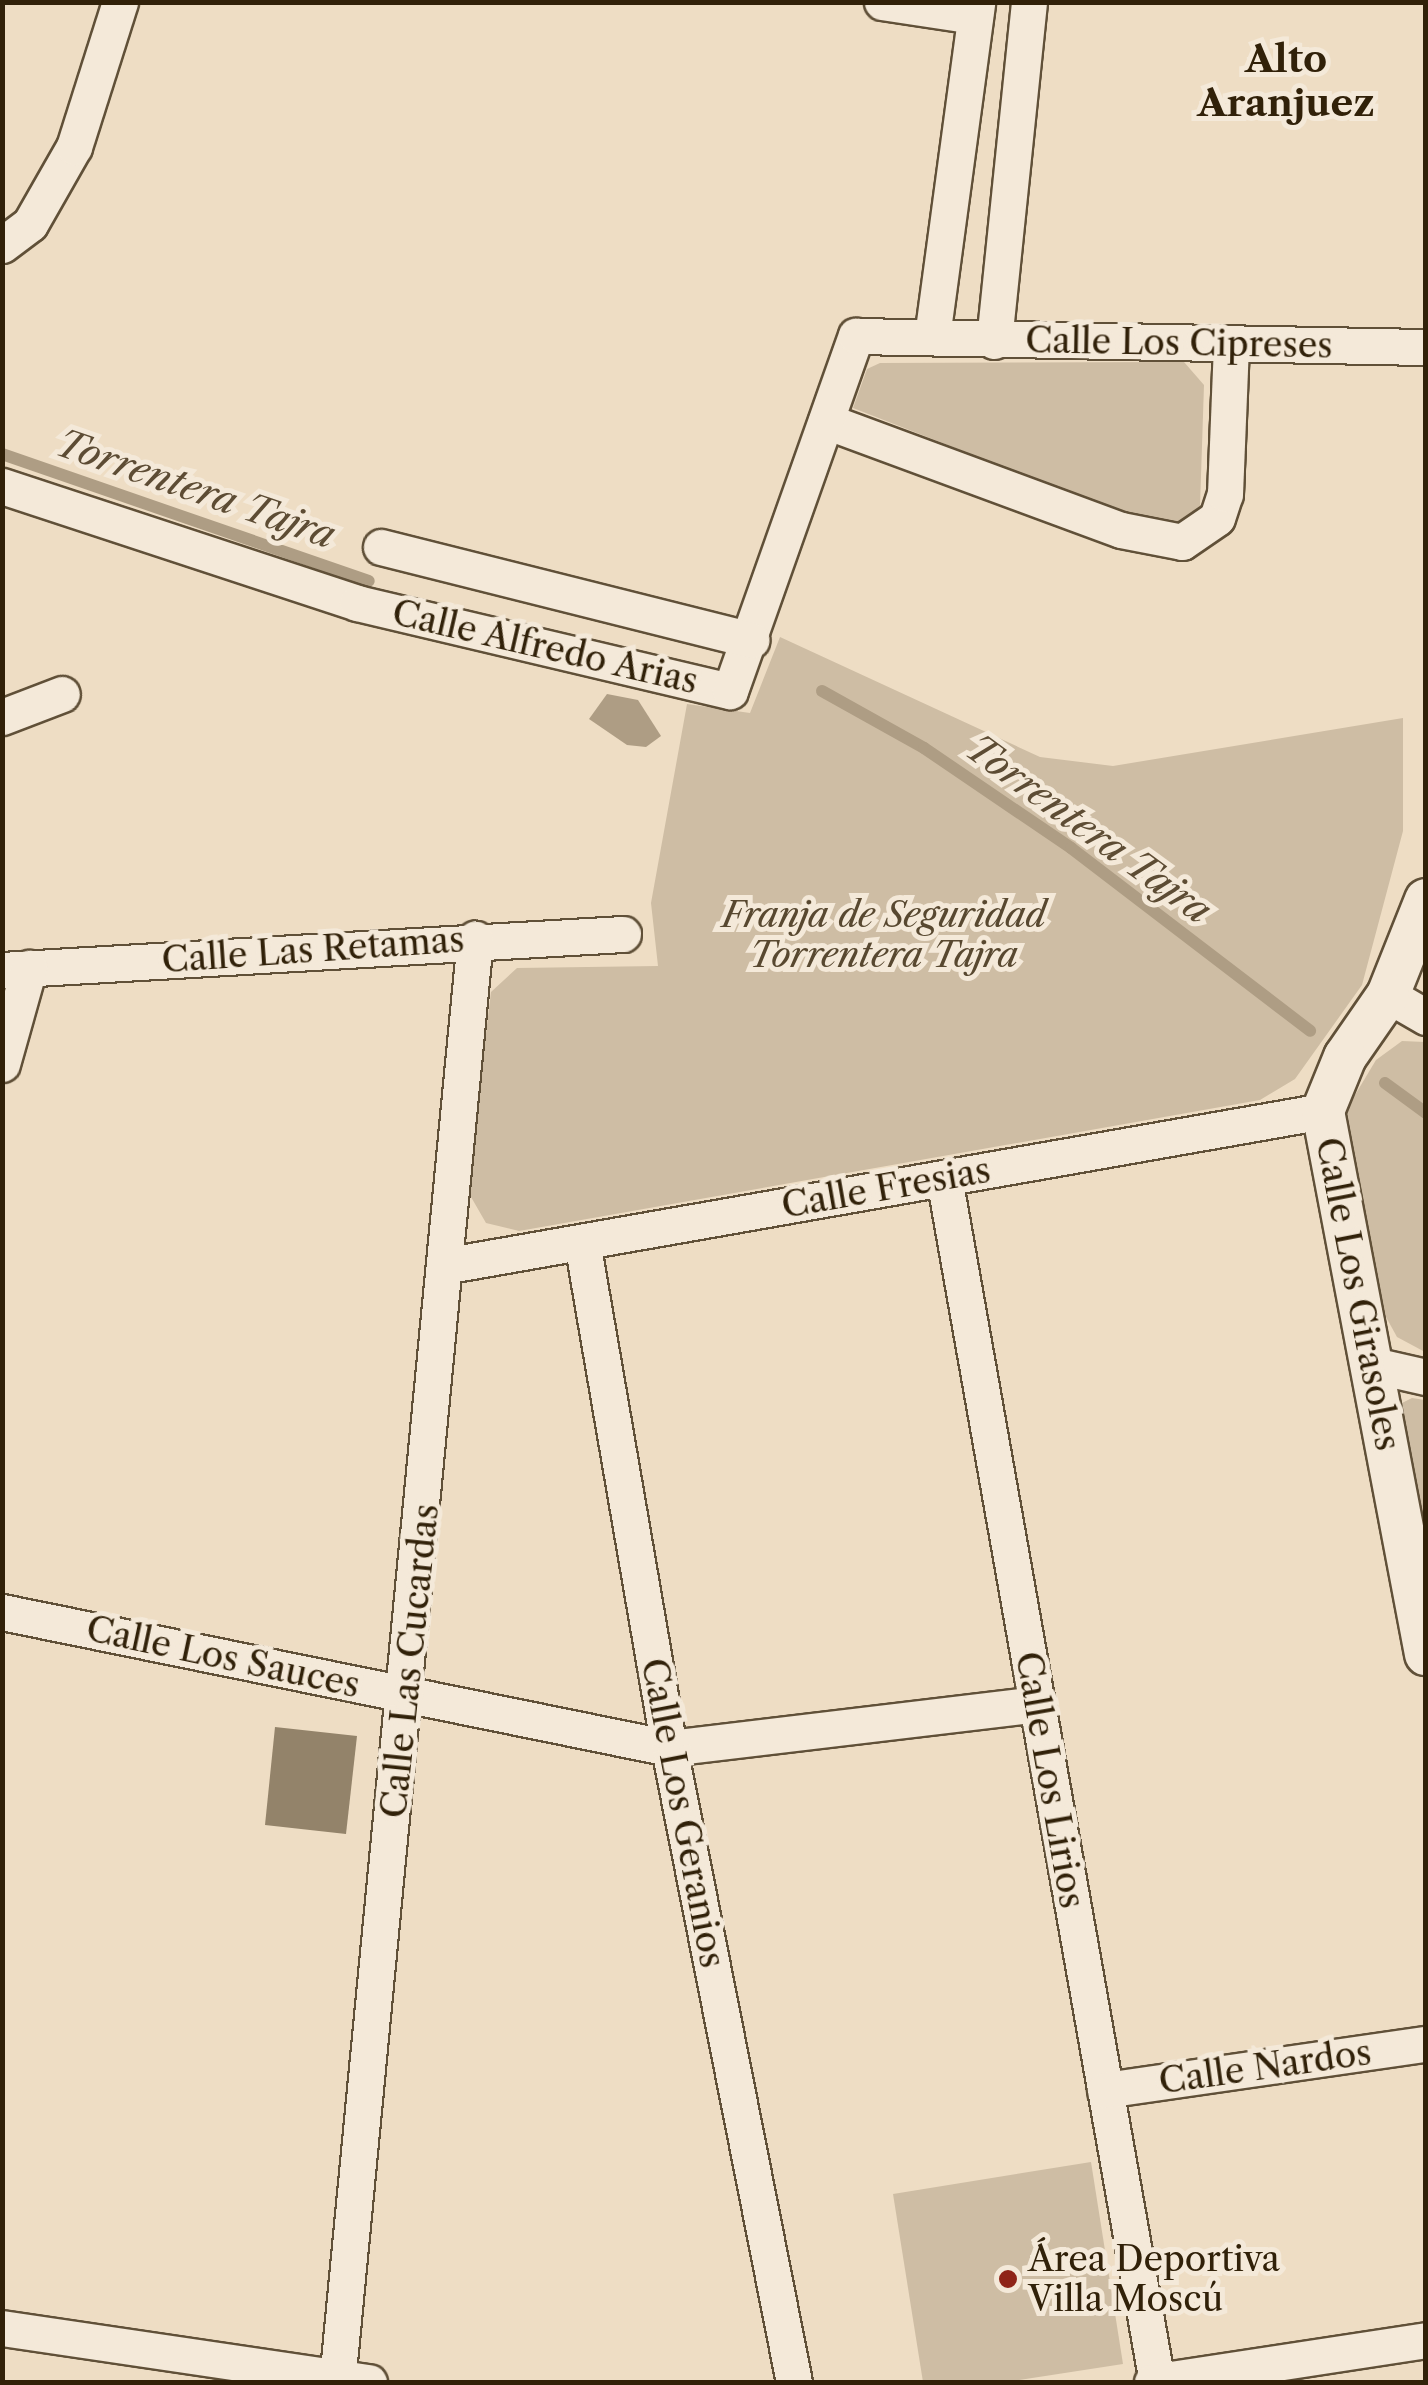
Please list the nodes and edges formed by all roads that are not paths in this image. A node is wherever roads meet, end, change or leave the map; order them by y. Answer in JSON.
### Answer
{"nodes":[{"id":1,"x":120,"y":2,"type":"edge"},
{"id":2,"x":882,"y":2,"type":"edge"},
{"id":3,"x":1029,"y":2,"type":"edge"},
{"id":4,"x":976,"y":9,"type":"edge"},
{"id":5,"x":2,"y":246,"type":"edge"},
{"id":6,"x":856,"y":336,"type":"joint"},
{"id":7,"x":932,"y":337,"type":"junction"},
{"id":8,"x":994,"y":341,"type":"junction"},
{"id":9,"x":1231,"y":344,"type":"junction"},
{"id":10,"x":1426,"y":347,"type":"edge"},
{"id":11,"x":826,"y":420,"type":"junction"},
{"id":12,"x":2,"y":486,"type":"edge"},
{"id":13,"x":381,"y":547,"type":"dead end"},
{"id":14,"x":751,"y":640,"type":"junction"},
{"id":15,"x":62,"y":694,"type":"dead end"},
{"id":16,"x":2,"y":717,"type":"edge"},
{"id":17,"x":1426,"y":900,"type":"edge"},
{"id":18,"x":623,"y":934,"type":"dead end"},
{"id":19,"x":475,"y":939,"type":"junction"},
{"id":20,"x":16,"y":969,"type":"edge"},
{"id":21,"x":1388,"y":995,"type":"junction"},
{"id":22,"x":1426,"y":1017,"type":"edge"},
{"id":23,"x":2,"y":1064,"type":"edge"},
{"id":24,"x":1323,"y":1111,"type":"junction"},
{"id":25,"x":944,"y":1178,"type":"junction"},
{"id":26,"x":582,"y":1242,"type":"junction"},
{"id":27,"x":449,"y":1265,"type":"junction"},
{"id":28,"x":1373,"y":1366,"type":"junction"},
{"id":29,"x":1426,"y":1377,"type":"edge"},
{"id":30,"x":2,"y":1612,"type":"edge"},
{"id":31,"x":1426,"y":1654,"type":"edge"},
{"id":32,"x":408,"y":1695,"type":"junction"},
{"id":33,"x":1037,"y":1704,"type":"junction"},
{"id":34,"x":669,"y":1748,"type":"junction"},
{"id":35,"x":1426,"y":2044,"type":"edge"},
{"id":36,"x":1105,"y":2090,"type":"junction"},
{"id":37,"x":2,"y":2328,"type":"edge"},
{"id":38,"x":1426,"y":2340,"type":"edge"},
{"id":39,"x":348,"y":2381,"type":"edge"},
{"id":40,"x":794,"y":2382,"type":"edge"},
{"id":41,"x":1155,"y":2382,"type":"edge"}],
"edges":[{"from":1,"to":5,"type":"street"},
{"from":2,"to":4,"type":"street"},
{"from":3,"to":8,"type":"street"},
{"from":4,"to":7,"type":"street"},
{"from":6,"to":7,"type":"street","name":"Calle Los Cipreses"},
{"from":6,"to":11,"type":"street","name":"Calle Alfredo Arias"},
{"from":7,"to":8,"type":"street","name":"Calle Los Cipreses"},
{"from":8,"to":9,"type":"street","name":"Calle Los Cipreses"},
{"from":9,"to":10,"type":"street","name":"Calle Los Cipreses"},
{"from":9,"to":11,"type":"street"},
{"from":11,"to":14,"type":"street","name":"Calle Alfredo Arias"},
{"from":12,"to":14,"type":"street","name":"Calle Alfredo Arias"},
{"from":13,"to":14,"type":"street"},
{"from":15,"to":16,"type":"street"},
{"from":17,"to":21,"type":"street"},
{"from":18,"to":19,"type":"street","name":"Calle Las Retamas"},
{"from":19,"to":20,"type":"street","name":"Calle Las Retamas"},
{"from":19,"to":27,"type":"street","name":"Calle Las Cucardas"},
{"from":20,"to":23,"type":"street"},
{"from":21,"to":22,"type":"street"},
{"from":21,"to":24,"type":"street"},
{"from":24,"to":25,"type":"street","name":"Calle Fresias"},
{"from":24,"to":28,"type":"street","name":"Calle Los Girasoles"},
{"from":25,"to":26,"type":"street","name":"Calle Fresias"},
{"from":25,"to":33,"type":"street","name":"Calle Los Lirios"},
{"from":26,"to":27,"type":"street","name":"Calle Fresias"},
{"from":26,"to":34,"type":"street","name":"Calle Los Geranios"},
{"from":27,"to":32,"type":"street","name":"Calle Las Cucardas"},
{"from":28,"to":29,"type":"street"},
{"from":28,"to":31,"type":"street","name":"Calle Los Girasoles"},
{"from":30,"to":32,"type":"street","name":"Calle Los Sauces"},
{"from":32,"to":34,"type":"street","name":"Calle Los Sauces"},
{"from":32,"to":39,"type":"street","name":"Calle Las Cucardas"},
{"from":33,"to":34,"type":"street","name":"Calle Los Sauces"},
{"from":33,"to":36,"type":"street","name":"Calle Los Lirios"},
{"from":34,"to":40,"type":"street","name":"Calle Los Geranios"},
{"from":35,"to":36,"type":"street","name":"Calle Nardos"},
{"from":36,"to":41,"type":"street","name":"Calle Los Lirios"},
{"from":37,"to":39,"type":"street"},
{"from":38,"to":41,"type":"street"}]}
